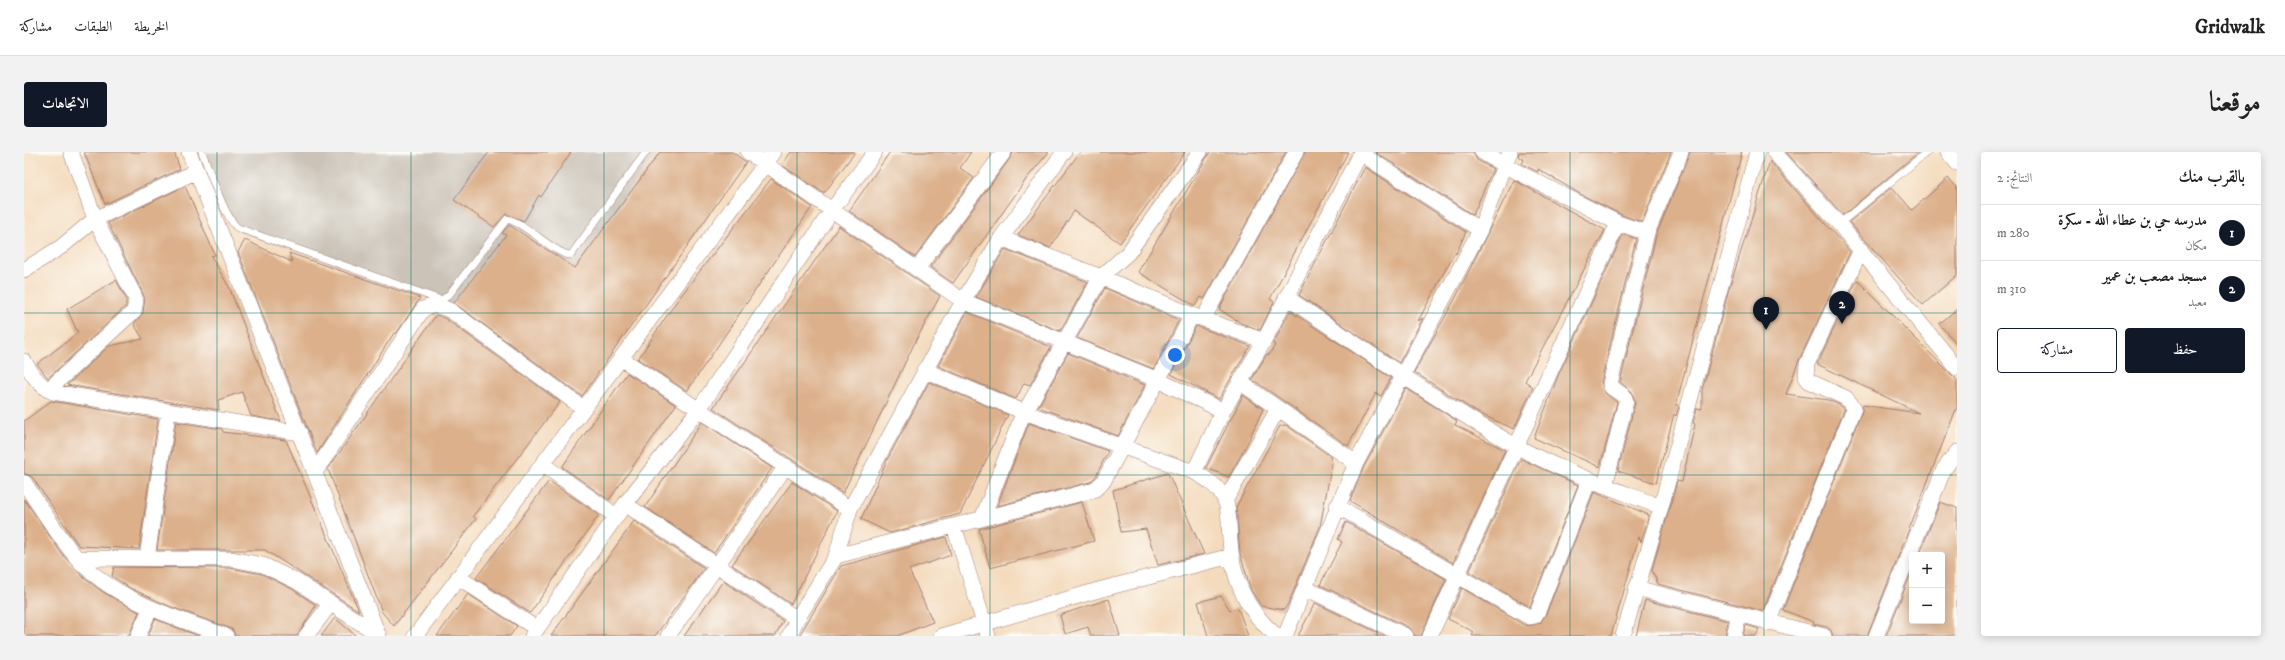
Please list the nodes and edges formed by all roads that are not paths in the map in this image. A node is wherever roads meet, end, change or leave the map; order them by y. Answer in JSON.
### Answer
{"nodes":[{"id":1,"x":70,"y":152,"type":"edge"},
{"id":2,"x":189,"y":152,"type":"edge"},
{"id":3,"x":202,"y":152,"type":"edge"},
{"id":4,"x":646,"y":152,"type":"edge"},
{"id":5,"x":748,"y":152,"type":"edge"},
{"id":6,"x":875,"y":152,"type":"edge"},
{"id":7,"x":1004,"y":152,"type":"edge"},
{"id":8,"x":1064,"y":152,"type":"edge"},
{"id":9,"x":1200,"y":152,"type":"edge"},
{"id":10,"x":1296,"y":152,"type":"edge"},
{"id":11,"x":1482,"y":152,"type":"edge"},
{"id":12,"x":1681,"y":152,"type":"edge"},
{"id":13,"x":1756,"y":152,"type":"edge"},
{"id":14,"x":1774,"y":152,"type":"edge"},
{"id":15,"x":1927,"y":152,"type":"edge"},
{"id":16,"x":1948,"y":152,"type":"edge"},
{"id":17,"x":1361,"y":153,"type":"edge"},
{"id":18,"x":770,"y":158,"type":"edge"},
{"id":19,"x":1507,"y":159,"type":"edge"},
{"id":20,"x":1957,"y":163,"type":"edge"},
{"id":21,"x":197,"y":171,"type":"junction"},
{"id":22,"x":832,"y":210,"type":"junction"},
{"id":23,"x":95,"y":219,"type":"junction"},
{"id":24,"x":1618,"y":223,"type":"junction"},
{"id":25,"x":1839,"y":224,"type":"junction"},
{"id":26,"x":1480,"y":230,"type":"junction"},
{"id":27,"x":1647,"y":232,"type":"junction"},
{"id":28,"x":1001,"y":238,"type":"junction"},
{"id":29,"x":1861,"y":250,"type":"junction"},
{"id":30,"x":917,"y":269,"type":"junction"},
{"id":31,"x":24,"y":270,"type":"edge"},
{"id":32,"x":1101,"y":277,"type":"junction"},
{"id":33,"x":1286,"y":297,"type":"junction"},
{"id":34,"x":962,"y":301,"type":"junction"},
{"id":35,"x":1197,"y":317,"type":"junction"},
{"id":36,"x":1064,"y":341,"type":"junction"},
{"id":37,"x":1264,"y":341,"type":"junction"},
{"id":38,"x":622,"y":359,"type":"junction"},
{"id":39,"x":24,"y":361,"type":"edge"},
{"id":40,"x":1957,"y":368,"type":"edge"},
{"id":41,"x":924,"y":370,"type":"junction"},
{"id":42,"x":1402,"y":375,"type":"junction"},
{"id":43,"x":1158,"y":380,"type":"junction"},
{"id":44,"x":1240,"y":382,"type":"junction"},
{"id":45,"x":48,"y":390,"type":"junction"},
{"id":46,"x":583,"y":408,"type":"junction"},
{"id":47,"x":699,"y":409,"type":"junction"},
{"id":48,"x":1278,"y":409,"type":"junction"},
{"id":49,"x":1223,"y":411,"type":"junction"},
{"id":50,"x":1024,"y":412,"type":"junction"},
{"id":51,"x":168,"y":413,"type":"junction"},
{"id":52,"x":300,"y":433,"type":"junction"},
{"id":53,"x":1516,"y":446,"type":"junction"},
{"id":54,"x":1122,"y":448,"type":"junction"},
{"id":55,"x":1957,"y":452,"type":"edge"},
{"id":56,"x":1356,"y":463,"type":"junction"},
{"id":57,"x":542,"y":464,"type":"junction"},
{"id":58,"x":786,"y":466,"type":"junction"},
{"id":59,"x":315,"y":472,"type":"junction"},
{"id":60,"x":1194,"y":472,"type":"junction"},
{"id":61,"x":1589,"y":480,"type":"junction"},
{"id":62,"x":24,"y":482,"type":"edge"},
{"id":63,"x":1605,"y":486,"type":"junction"},
{"id":64,"x":1225,"y":501,"type":"junction"},
{"id":65,"x":1337,"y":506,"type":"junction"},
{"id":66,"x":1661,"y":507,"type":"junction"},
{"id":67,"x":850,"y":509,"type":"junction"},
{"id":68,"x":620,"y":510,"type":"junction"},
{"id":69,"x":982,"y":519,"type":"junction"},
{"id":70,"x":954,"y":526,"type":"junction"},
{"id":71,"x":836,"y":556,"type":"junction"},
{"id":72,"x":1231,"y":556,"type":"junction"},
{"id":73,"x":77,"y":558,"type":"junction"},
{"id":74,"x":147,"y":558,"type":"junction"},
{"id":75,"x":717,"y":566,"type":"junction"},
{"id":76,"x":1458,"y":575,"type":"junction"},
{"id":77,"x":458,"y":577,"type":"junction"},
{"id":78,"x":1305,"y":588,"type":"junction"},
{"id":79,"x":1636,"y":588,"type":"junction"},
{"id":80,"x":331,"y":604,"type":"junction"},
{"id":81,"x":150,"y":609,"type":"junction"},
{"id":82,"x":1740,"y":614,"type":"junction"},
{"id":83,"x":797,"y":619,"type":"junction"},
{"id":84,"x":1768,"y":623,"type":"junction"},
{"id":85,"x":987,"y":630,"type":"edge"},
{"id":86,"x":535,"y":633,"type":"edge"},
{"id":87,"x":1802,"y":634,"type":"edge"},
{"id":88,"x":379,"y":635,"type":"edge"},
{"id":89,"x":138,"y":636,"type":"edge"},
{"id":90,"x":226,"y":636,"type":"edge"},
{"id":91,"x":306,"y":636,"type":"edge"},
{"id":92,"x":415,"y":636,"type":"edge"},
{"id":93,"x":668,"y":636,"type":"edge"},
{"id":94,"x":789,"y":636,"type":"edge"},
{"id":95,"x":941,"y":636,"type":"edge"},
{"id":96,"x":1277,"y":636,"type":"edge"},
{"id":97,"x":1286,"y":636,"type":"edge"},
{"id":98,"x":1406,"y":636,"type":"edge"},
{"id":99,"x":1430,"y":636,"type":"edge"},
{"id":100,"x":1623,"y":636,"type":"edge"},
{"id":101,"x":1734,"y":636,"type":"edge"},
{"id":102,"x":1824,"y":636,"type":"edge"},
{"id":103,"x":1876,"y":636,"type":"edge"}],
"edges":[{"from":1,"to":23,"type":"street"},
{"from":2,"to":21,"type":"street"},
{"from":3,"to":4,"type":"lane"},
{"from":5,"to":18,"type":"street"},
{"from":6,"to":22,"type":"street"},
{"from":7,"to":30,"type":"street"},
{"from":8,"to":28,"type":"street"},
{"from":9,"to":32,"type":"street"},
{"from":10,"to":35,"type":"street"},
{"from":11,"to":19,"type":"street"},
{"from":12,"to":27,"type":"street"},
{"from":13,"to":66,"type":"street"},
{"from":14,"to":25,"type":"street"},
{"from":15,"to":25,"type":"lane"},
{"from":16,"to":20,"type":"street"},
{"from":17,"to":26,"type":"street"},
{"from":17,"to":33,"type":"street"},
{"from":18,"to":22,"type":"street"},
{"from":18,"to":38,"type":"street"},
{"from":19,"to":24,"type":"street"},
{"from":19,"to":26,"type":"street"},
{"from":21,"to":23,"type":"street"},
{"from":21,"to":52,"type":"street"},
{"from":22,"to":30,"type":"street"},
{"from":22,"to":47,"type":"street"},
{"from":23,"to":31,"type":"street"},
{"from":23,"to":45,"type":"street"},
{"from":24,"to":27,"type":"street"},
{"from":24,"to":53,"type":"street"},
{"from":25,"to":29,"type":"street"},
{"from":26,"to":42,"type":"street"},
{"from":27,"to":63,"type":"street"},
{"from":28,"to":32,"type":"street"},
{"from":28,"to":34,"type":"street"},
{"from":29,"to":40,"type":"street"},
{"from":29,"to":84,"type":"street"},
{"from":30,"to":34,"type":"street"},
{"from":32,"to":35,"type":"street"},
{"from":32,"to":36,"type":"street"},
{"from":33,"to":37,"type":"street"},
{"from":33,"to":42,"type":"street"},
{"from":34,"to":36,"type":"street"},
{"from":34,"to":41,"type":"street"},
{"from":35,"to":37,"type":"street"},
{"from":35,"to":43,"type":"street"},
{"from":36,"to":43,"type":"street"},
{"from":36,"to":50,"type":"street"},
{"from":37,"to":44,"type":"street"},
{"from":38,"to":46,"type":"street"},
{"from":38,"to":47,"type":"street"},
{"from":39,"to":45,"type":"street"},
{"from":41,"to":50,"type":"street"},
{"from":41,"to":67,"type":"street"},
{"from":42,"to":53,"type":"street"},
{"from":42,"to":56,"type":"street"},
{"from":43,"to":49,"type":"street"},
{"from":43,"to":54,"type":"street"},
{"from":44,"to":48,"type":"street"},
{"from":44,"to":49,"type":"street"},
{"from":45,"to":51,"type":"street"},
{"from":46,"to":57,"type":"street"},
{"from":46,"to":59,"type":"street"},
{"from":47,"to":58,"type":"street"},
{"from":47,"to":68,"type":"street"},
{"from":48,"to":56,"type":"street"},
{"from":48,"to":64,"type":"street"},
{"from":49,"to":60,"type":"street"},
{"from":50,"to":54,"type":"street"},
{"from":50,"to":69,"type":"street"},
{"from":51,"to":52,"type":"street"},
{"from":51,"to":74,"type":"street"},
{"from":52,"to":59,"type":"street"},
{"from":53,"to":61,"type":"street"},
{"from":53,"to":76,"type":"street"},
{"from":54,"to":60,"type":"street"},
{"from":54,"to":69,"type":"street"},
{"from":55,"to":103,"type":"street"},
{"from":56,"to":65,"type":"street"},
{"from":57,"to":68,"type":"street"},
{"from":57,"to":77,"type":"street"},
{"from":58,"to":67,"type":"street"},
{"from":58,"to":75,"type":"street"},
{"from":59,"to":88,"type":"street"},
{"from":60,"to":64,"type":"street"},
{"from":61,"to":63,"type":"street"},
{"from":61,"to":76,"type":"street"},
{"from":62,"to":73,"type":"street"},
{"from":63,"to":66,"type":"street"},
{"from":64,"to":72,"type":"street"},
{"from":65,"to":76,"type":"street"},
{"from":65,"to":78,"type":"street"},
{"from":66,"to":79,"type":"street"},
{"from":67,"to":71,"type":"street"},
{"from":68,"to":75,"type":"street"},
{"from":68,"to":86,"type":"street"},
{"from":69,"to":70,"type":"street"},
{"from":70,"to":71,"type":"street"},
{"from":70,"to":85,"type":"street"},
{"from":71,"to":83,"type":"street"},
{"from":72,"to":85,"type":"street"},
{"from":72,"to":96,"type":"street"},
{"from":73,"to":74,"type":"street"},
{"from":73,"to":81,"type":"street"},
{"from":74,"to":80,"type":"street"},
{"from":75,"to":83,"type":"street"},
{"from":75,"to":93,"type":"street"},
{"from":76,"to":99,"type":"street"},
{"from":77,"to":86,"type":"street"},
{"from":77,"to":92,"type":"street"},
{"from":78,"to":97,"type":"street"},
{"from":78,"to":98,"type":"street"},
{"from":79,"to":82,"type":"street"},
{"from":79,"to":100,"type":"street"},
{"from":80,"to":88,"type":"street"},
{"from":80,"to":91,"type":"street"},
{"from":81,"to":89,"type":"street"},
{"from":81,"to":90,"type":"street"},
{"from":82,"to":84,"type":"street"},
{"from":82,"to":101,"type":"street"},
{"from":83,"to":94,"type":"street"},
{"from":84,"to":87,"type":"street"},
{"from":85,"to":95,"type":"street"},
{"from":87,"to":102,"type":"street"}]}
